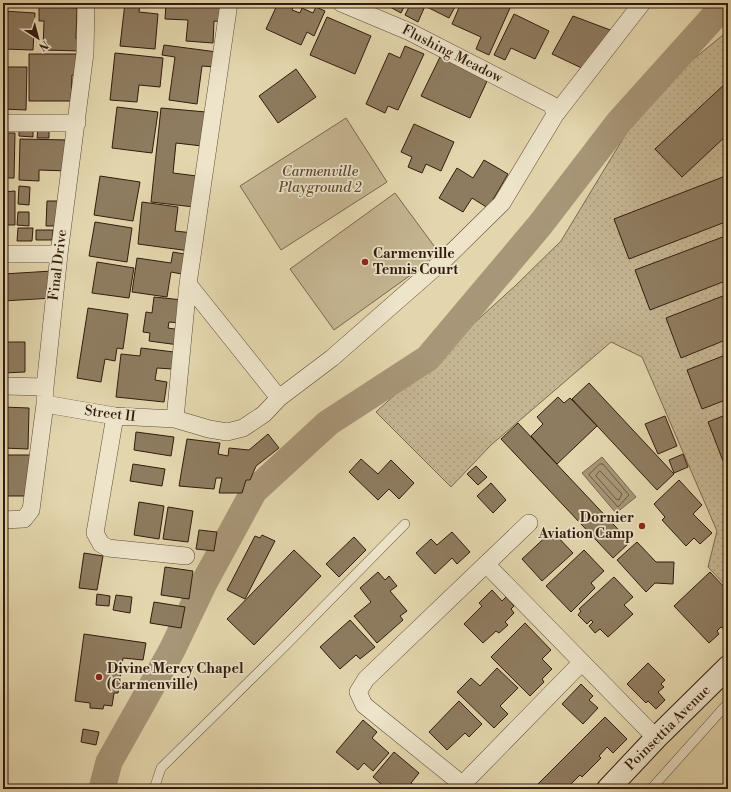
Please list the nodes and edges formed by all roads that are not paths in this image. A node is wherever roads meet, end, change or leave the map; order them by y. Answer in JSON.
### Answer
{"nodes":[{"id":1,"x":86,"y":3,"type":"edge"},
{"id":2,"x":229,"y":3,"type":"edge"},
{"id":3,"x":340,"y":3,"type":"edge"},
{"id":4,"x":642,"y":3,"type":"edge"},
{"id":5,"x":555,"y":115,"type":"junction"},
{"id":6,"x":3,"y":123,"type":"edge"},
{"id":7,"x":76,"y":124,"type":"junction"},
{"id":8,"x":3,"y":254,"type":"edge"},
{"id":9,"x":59,"y":254,"type":"junction"},
{"id":10,"x":188,"y":284,"type":"junction"},
{"id":11,"x":3,"y":386,"type":"edge"},
{"id":12,"x":45,"y":387,"type":"junction"},
{"id":13,"x":279,"y":398,"type":"junction"},
{"id":14,"x":45,"y":404,"type":"junction"},
{"id":15,"x":115,"y":416,"type":"junction"},
{"id":16,"x":175,"y":419,"type":"junction"},
{"id":17,"x":10,"y":520,"type":"edge"},
{"id":18,"x":529,"y":523,"type":"dead end"},
{"id":19,"x":405,"y":524,"type":"dead end"},
{"id":20,"x":186,"y":556,"type":"dead end"},
{"id":21,"x":486,"y":564,"type":"junction"},
{"id":22,"x":581,"y":662,"type":"junction"},
{"id":23,"x":726,"y":672,"type":"edge"},
{"id":24,"x":728,"y":703,"type":"edge"},
{"id":25,"x":656,"y":738,"type":"junction"},
{"id":26,"x":460,"y":787,"type":"edge"},
{"id":27,"x":154,"y":789,"type":"edge"},
{"id":28,"x":608,"y":789,"type":"edge"},
{"id":29,"x":651,"y":789,"type":"edge"}],
"edges":[{"from":1,"to":7,"type":"street","name":"Final Drive"},
{"from":2,"to":10,"type":"street"},
{"from":3,"to":5,"type":"street","name":"Flushing Meadow"},
{"from":4,"to":5,"type":"street","name":"Street II"},
{"from":5,"to":13,"type":"street","name":"Street II"},
{"from":6,"to":7,"type":"street"},
{"from":7,"to":9,"type":"street","name":"Final Drive"},
{"from":8,"to":9,"type":"street"},
{"from":9,"to":12,"type":"street","name":"Final Drive"},
{"from":10,"to":13,"type":"street"},
{"from":10,"to":16,"type":"street"},
{"from":11,"to":12,"type":"street"},
{"from":12,"to":14,"type":"street","name":"Final Drive"},
{"from":13,"to":16,"type":"street","name":"Street II"},
{"from":14,"to":15,"type":"street","name":"Street II"},
{"from":14,"to":17,"type":"street","name":"Final Drive"},
{"from":15,"to":16,"type":"street","name":"Street II"},
{"from":15,"to":20,"type":"street"},
{"from":18,"to":21,"type":"street"},
{"from":19,"to":27,"type":"lane"},
{"from":21,"to":22,"type":"street"},
{"from":21,"to":26,"type":"street"},
{"from":22,"to":25,"type":"street"},
{"from":22,"to":26,"type":"street"},
{"from":23,"to":25,"type":"main road","name":"Poinsettia Avenue"},
{"from":24,"to":29,"type":"lane"},
{"from":25,"to":28,"type":"main road","name":"Poinsettia Avenue"}]}
